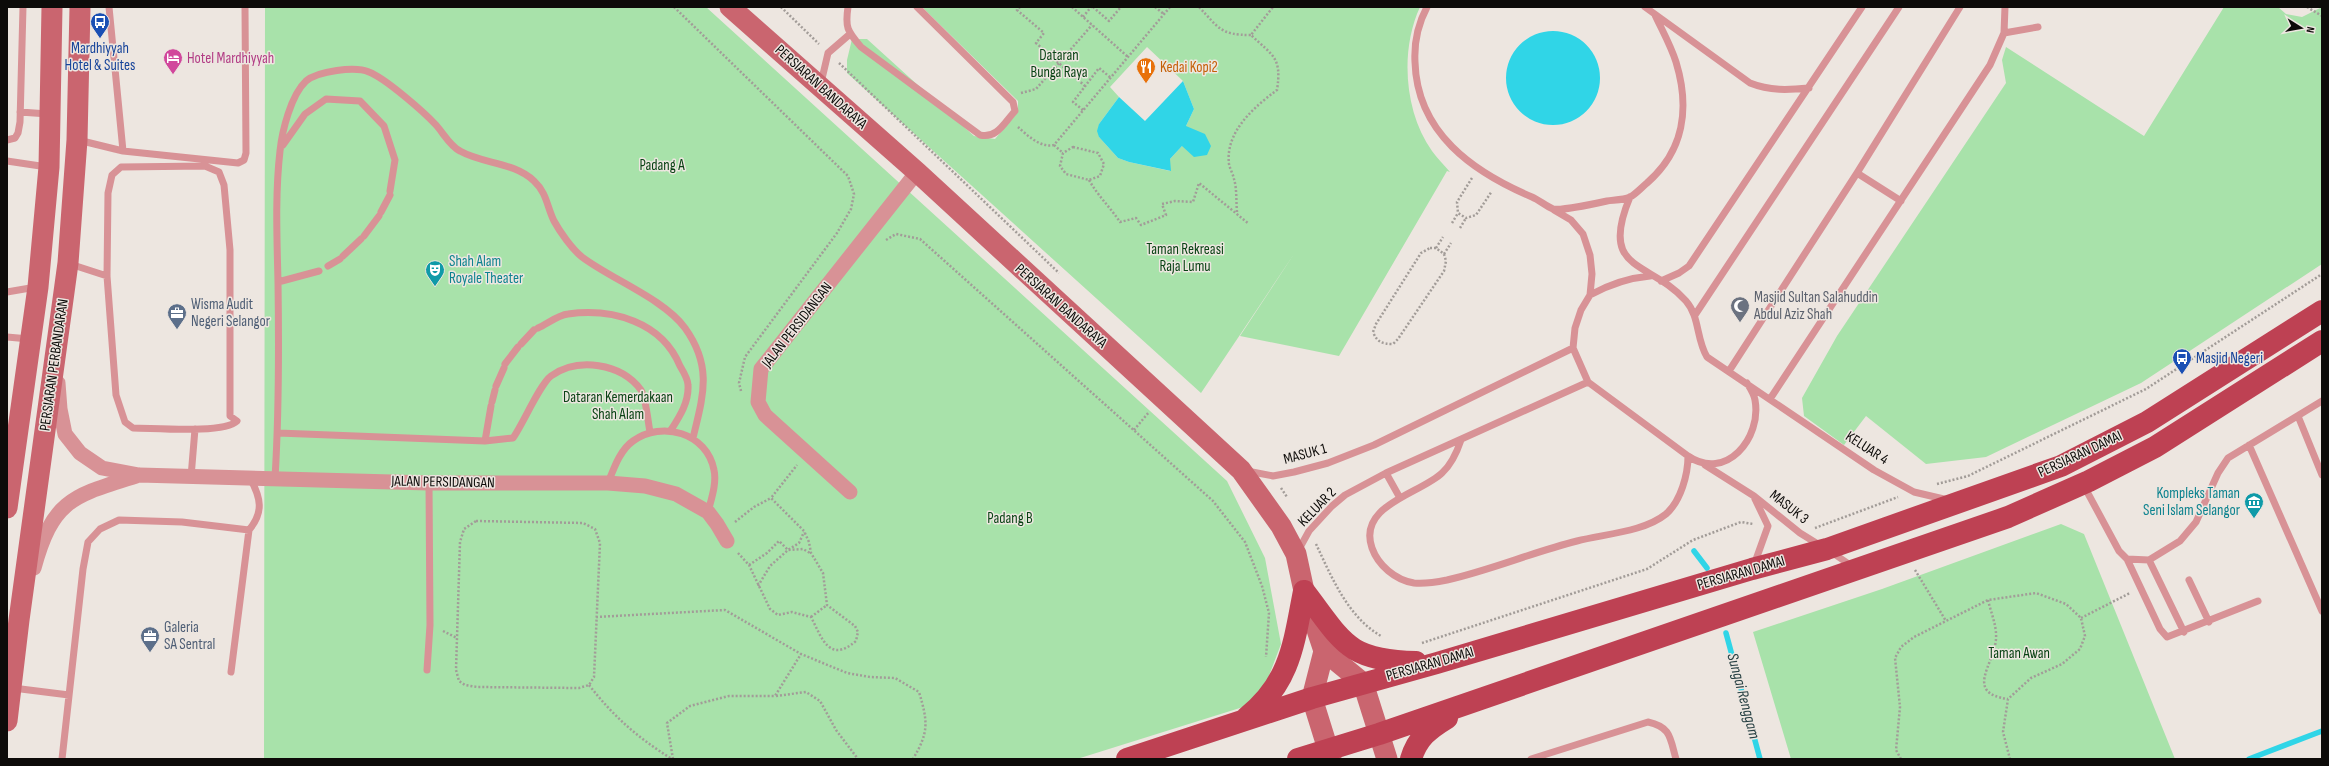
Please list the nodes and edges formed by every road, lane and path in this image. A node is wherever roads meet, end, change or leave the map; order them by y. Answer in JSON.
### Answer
{"nodes":[{"id":1,"x":23,"y":7,"type":"edge"},
{"id":2,"x":52,"y":7,"type":"edge"},
{"id":3,"x":80,"y":7,"type":"edge"},
{"id":4,"x":109,"y":7,"type":"edge"},
{"id":5,"x":245,"y":7,"type":"edge"},
{"id":6,"x":674,"y":7,"type":"edge"},
{"id":7,"x":730,"y":7,"type":"edge"},
{"id":8,"x":848,"y":7,"type":"edge"},
{"id":9,"x":917,"y":7,"type":"edge"},
{"id":10,"x":1020,"y":7,"type":"edge"},
{"id":11,"x":1072,"y":7,"type":"edge"},
{"id":12,"x":1092,"y":7,"type":"edge"},
{"id":13,"x":1155,"y":7,"type":"edge"},
{"id":14,"x":1170,"y":7,"type":"edge"},
{"id":15,"x":1199,"y":7,"type":"edge"},
{"id":16,"x":1273,"y":7,"type":"edge"},
{"id":17,"x":1427,"y":7,"type":"edge"},
{"id":18,"x":1645,"y":7,"type":"edge"},
{"id":19,"x":1862,"y":7,"type":"edge"},
{"id":20,"x":1899,"y":7,"type":"edge"},
{"id":21,"x":1960,"y":7,"type":"edge"},
{"id":22,"x":2005,"y":7,"type":"edge"},
{"id":23,"x":2307,"y":7,"type":"edge"},
{"id":24,"x":1119,"y":8,"type":"edge"},
{"id":25,"x":1164,"y":14,"type":"junction"},
{"id":26,"x":1655,"y":15,"type":"junction"},
{"id":27,"x":2322,"y":16,"type":"edge"},
{"id":28,"x":1083,"y":17,"type":"junction"},
{"id":29,"x":1092,"y":25,"type":"junction"},
{"id":30,"x":2038,"y":27,"type":"dead end"},
{"id":31,"x":2004,"y":33,"type":"junction"},
{"id":32,"x":850,"y":34,"type":"junction"},
{"id":33,"x":1251,"y":35,"type":"junction"},
{"id":34,"x":1128,"y":56,"type":"junction"},
{"id":35,"x":1059,"y":63,"type":"junction"},
{"id":36,"x":1110,"y":78,"type":"junction"},
{"id":37,"x":820,"y":85,"type":"junction"},
{"id":38,"x":1084,"y":86,"type":"junction"},
{"id":39,"x":1809,"y":88,"type":"junction"},
{"id":40,"x":1036,"y":90,"type":"dead end"},
{"id":41,"x":1083,"y":110,"type":"junction"},
{"id":42,"x":20,"y":112,"type":"junction"},
{"id":43,"x":50,"y":114,"type":"junction"},
{"id":44,"x":1008,"y":118,"type":"junction"},
{"id":45,"x":7,"y":140,"type":"edge"},
{"id":46,"x":77,"y":140,"type":"junction"},
{"id":47,"x":1054,"y":146,"type":"junction"},
{"id":48,"x":123,"y":151,"type":"junction"},
{"id":49,"x":280,"y":151,"type":"junction"},
{"id":50,"x":1063,"y":153,"type":"junction"},
{"id":51,"x":7,"y":161,"type":"edge"},
{"id":52,"x":49,"y":167,"type":"junction"},
{"id":53,"x":1478,"y":169,"type":"junction"},
{"id":54,"x":917,"y":172,"type":"junction"},
{"id":55,"x":1857,"y":173,"type":"junction"},
{"id":56,"x":1089,"y":180,"type":"junction"},
{"id":57,"x":1498,"y":182,"type":"junction"},
{"id":58,"x":1630,"y":197,"type":"junction"},
{"id":59,"x":1901,"y":201,"type":"junction"},
{"id":60,"x":1554,"y":210,"type":"junction"},
{"id":61,"x":1237,"y":212,"type":"junction"},
{"id":62,"x":1458,"y":213,"type":"junction"},
{"id":63,"x":1466,"y":218,"type":"junction"},
{"id":64,"x":1452,"y":223,"type":"dead end"},
{"id":65,"x":1249,"y":224,"type":"dead end"},
{"id":66,"x":1460,"y":228,"type":"dead end"},
{"id":67,"x":1443,"y":238,"type":"dead end"},
{"id":68,"x":883,"y":243,"type":"dead end"},
{"id":69,"x":1451,"y":243,"type":"dead end"},
{"id":70,"x":1436,"y":248,"type":"junction"},
{"id":71,"x":1444,"y":254,"type":"junction"},
{"id":72,"x":68,"y":263,"type":"junction"},
{"id":73,"x":328,"y":266,"type":"dead end"},
{"id":74,"x":318,"y":271,"type":"dead end"},
{"id":75,"x":108,"y":276,"type":"junction"},
{"id":76,"x":1650,"y":276,"type":"junction"},
{"id":77,"x":1661,"y":281,"type":"junction"},
{"id":78,"x":278,"y":282,"type":"junction"},
{"id":79,"x":38,"y":287,"type":"junction"},
{"id":80,"x":7,"y":292,"type":"edge"},
{"id":81,"x":1590,"y":295,"type":"junction"},
{"id":82,"x":2322,"y":311,"type":"edge"},
{"id":83,"x":1695,"y":315,"type":"junction"},
{"id":84,"x":7,"y":337,"type":"edge"},
{"id":85,"x":31,"y":339,"type":"junction"},
{"id":86,"x":2322,"y":341,"type":"edge"},
{"id":87,"x":1573,"y":348,"type":"junction"},
{"id":88,"x":56,"y":353,"type":"junction"},
{"id":89,"x":1728,"y":371,"type":"junction"},
{"id":90,"x":1588,"y":382,"type":"junction"},
{"id":91,"x":1747,"y":383,"type":"junction"},
{"id":92,"x":22,"y":398,"type":"junction"},
{"id":93,"x":1161,"y":398,"type":"junction"},
{"id":94,"x":742,"y":399,"type":"dead end"},
{"id":95,"x":1770,"y":399,"type":"junction"},
{"id":96,"x":2322,"y":401,"type":"edge"},
{"id":97,"x":2298,"y":416,"type":"junction"},
{"id":98,"x":195,"y":429,"type":"junction"},
{"id":99,"x":671,"y":430,"type":"junction"},
{"id":100,"x":1134,"y":430,"type":"junction"},
{"id":101,"x":650,"y":432,"type":"junction"},
{"id":102,"x":278,"y":433,"type":"junction"},
{"id":103,"x":7,"y":434,"type":"edge"},
{"id":104,"x":693,"y":438,"type":"junction"},
{"id":105,"x":485,"y":440,"type":"junction"},
{"id":106,"x":1461,"y":440,"type":"junction"},
{"id":107,"x":2249,"y":445,"type":"junction"},
{"id":108,"x":808,"y":454,"type":"junction"},
{"id":109,"x":1688,"y":456,"type":"junction"},
{"id":110,"x":792,"y":461,"type":"dead end"},
{"id":111,"x":798,"y":465,"type":"junction"},
{"id":112,"x":1705,"y":465,"type":"junction"},
{"id":113,"x":2061,"y":466,"type":"junction"},
{"id":114,"x":1241,"y":470,"type":"junction"},
{"id":115,"x":1386,"y":473,"type":"junction"},
{"id":116,"x":139,"y":475,"type":"junction"},
{"id":117,"x":2322,"y":475,"type":"edge"},
{"id":118,"x":191,"y":476,"type":"junction"},
{"id":119,"x":250,"y":478,"type":"junction"},
{"id":120,"x":275,"y":478,"type":"junction"},
{"id":121,"x":608,"y":482,"type":"junction"},
{"id":122,"x":429,"y":483,"type":"junction"},
{"id":123,"x":2082,"y":484,"type":"junction"},
{"id":124,"x":850,"y":492,"type":"dead end"},
{"id":125,"x":1754,"y":496,"type":"junction"},
{"id":126,"x":771,"y":498,"type":"junction"},
{"id":127,"x":1400,"y":498,"type":"junction"},
{"id":128,"x":1958,"y":502,"type":"junction"},
{"id":129,"x":7,"y":508,"type":"edge"},
{"id":130,"x":708,"y":512,"type":"junction"},
{"id":131,"x":249,"y":530,"type":"junction"},
{"id":132,"x":804,"y":531,"type":"junction"},
{"id":133,"x":724,"y":537,"type":"junction"},
{"id":134,"x":1828,"y":549,"type":"junction"},
{"id":135,"x":788,"y":550,"type":"junction"},
{"id":136,"x":1904,"y":552,"type":"junction"},
{"id":137,"x":810,"y":553,"type":"junction"},
{"id":138,"x":1296,"y":554,"type":"junction"},
{"id":139,"x":2127,"y":559,"type":"junction"},
{"id":140,"x":2150,"y":560,"type":"junction"},
{"id":141,"x":749,"y":565,"type":"junction"},
{"id":142,"x":1752,"y":569,"type":"junction"},
{"id":143,"x":1856,"y":570,"type":"junction"},
{"id":144,"x":2189,"y":580,"type":"dead end"},
{"id":145,"x":758,"y":587,"type":"junction"},
{"id":146,"x":2141,"y":588,"type":"junction"},
{"id":147,"x":1304,"y":591,"type":"junction"},
{"id":148,"x":1988,"y":600,"type":"junction"},
{"id":149,"x":2258,"y":601,"type":"dead end"},
{"id":150,"x":827,"y":605,"type":"junction"},
{"id":151,"x":2322,"y":611,"type":"edge"},
{"id":152,"x":596,"y":617,"type":"junction"},
{"id":153,"x":811,"y":617,"type":"junction"},
{"id":154,"x":2081,"y":618,"type":"junction"},
{"id":155,"x":19,"y":620,"type":"junction"},
{"id":156,"x":1946,"y":621,"type":"junction"},
{"id":157,"x":2209,"y":622,"type":"junction"},
{"id":158,"x":2184,"y":632,"type":"junction"},
{"id":159,"x":1324,"y":651,"type":"junction"},
{"id":160,"x":801,"y":654,"type":"junction"},
{"id":161,"x":1266,"y":659,"type":"dead end"},
{"id":162,"x":1437,"y":663,"type":"junction"},
{"id":163,"x":427,"y":670,"type":"dead end"},
{"id":164,"x":231,"y":672,"type":"dead end"},
{"id":165,"x":1363,"y":683,"type":"junction"},
{"id":166,"x":589,"y":685,"type":"junction"},
{"id":167,"x":11,"y":687,"type":"junction"},
{"id":168,"x":69,"y":695,"type":"junction"},
{"id":169,"x":775,"y":696,"type":"junction"},
{"id":170,"x":1312,"y":698,"type":"junction"},
{"id":171,"x":2008,"y":699,"type":"junction"},
{"id":172,"x":1468,"y":704,"type":"junction"},
{"id":173,"x":1243,"y":720,"type":"junction"},
{"id":174,"x":7,"y":721,"type":"edge"},
{"id":175,"x":1379,"y":734,"type":"junction"},
{"id":176,"x":1330,"y":754,"type":"edge"},
{"id":177,"x":1548,"y":756,"type":"edge"},
{"id":178,"x":62,"y":759,"type":"edge"},
{"id":179,"x":672,"y":759,"type":"edge"},
{"id":180,"x":858,"y":759,"type":"edge"},
{"id":181,"x":913,"y":759,"type":"edge"},
{"id":182,"x":1128,"y":759,"type":"edge"},
{"id":183,"x":1298,"y":759,"type":"edge"},
{"id":184,"x":1387,"y":759,"type":"edge"},
{"id":185,"x":1411,"y":759,"type":"edge"},
{"id":186,"x":1531,"y":759,"type":"edge"},
{"id":187,"x":1676,"y":759,"type":"edge"},
{"id":188,"x":1901,"y":759,"type":"edge"},
{"id":189,"x":2010,"y":759,"type":"edge"}],
"edges":[{"from":1,"to":42,"type":"lane"},
{"from":2,"to":43,"type":"main road","name":"PERSIARAN PERBANDARAN"},
{"from":3,"to":46,"type":"main road","name":"PERSIARAN PERBANDARAN"},
{"from":4,"to":48,"type":"lane"},
{"from":5,"to":48,"type":"lane"},
{"from":6,"to":94,"type":"path"},
{"from":7,"to":37,"type":"main road","name":"PERSIARAN BANDARAYA"},
{"from":8,"to":32,"type":"lane"},
{"from":9,"to":44,"type":"lane"},
{"from":10,"to":35,"type":"path"},
{"from":11,"to":28,"type":"path"},
{"from":12,"to":24,"type":"path"},
{"from":12,"to":28,"type":"path"},
{"from":13,"to":25,"type":"path"},
{"from":14,"to":25,"type":"path"},
{"from":15,"to":33,"type":"path"},
{"from":16,"to":33,"type":"path"},
{"from":17,"to":53,"type":"lane"},
{"from":18,"to":26,"type":"lane"},
{"from":19,"to":39,"type":"lane"},
{"from":20,"to":83,"type":"lane"},
{"from":21,"to":55,"type":"lane"},
{"from":22,"to":31,"type":"lane"},
{"from":23,"to":27,"type":"path"},
{"from":25,"to":34,"type":"path"},
{"from":26,"to":39,"type":"lane"},
{"from":26,"to":58,"type":"lane"},
{"from":28,"to":29,"type":"path"},
{"from":29,"to":34,"type":"path"},
{"from":29,"to":35,"type":"path"},
{"from":30,"to":31,"type":"lane"},
{"from":31,"to":59,"type":"lane"},
{"from":32,"to":37,"type":"lane"},
{"from":32,"to":44,"type":"lane"},
{"from":33,"to":61,"type":"path"},
{"from":34,"to":36,"type":"path"},
{"from":35,"to":38,"type":"path"},
{"from":35,"to":40,"type":"path"},
{"from":36,"to":38,"type":"path"},
{"from":36,"to":41,"type":"path"},
{"from":37,"to":54,"type":"main road","name":"PERSIARAN BANDARAYA"},
{"from":38,"to":41,"type":"path"},
{"from":39,"to":77,"type":"lane"},
{"from":41,"to":47,"type":"path"},
{"from":42,"to":43,"type":"lane"},
{"from":42,"to":45,"type":"lane"},
{"from":43,"to":52,"type":"main road","name":"PERSIARAN PERBANDARAN"},
{"from":44,"to":47,"type":"path"},
{"from":46,"to":48,"type":"lane"},
{"from":46,"to":72,"type":"main road","name":"PERSIARAN PERBANDARAN"},
{"from":47,"to":50,"type":"path"},
{"from":49,"to":73,"type":"lane"},
{"from":49,"to":78,"type":"lane"},
{"from":49,"to":104,"type":"lane"},
{"from":50,"to":56,"type":"path"},
{"from":50,"to":56,"type":"path"},
{"from":51,"to":52,"type":"lane"},
{"from":52,"to":79,"type":"main road","name":"PERSIARAN PERBANDARAN"},
{"from":53,"to":57,"type":"lane"},
{"from":53,"to":62,"type":"path"},
{"from":54,"to":93,"type":"main road","name":"PERSIARAN BANDARAYA"},
{"from":54,"to":108,"type":"street","name":"JALAN PERSIDANGAN"},
{"from":55,"to":59,"type":"lane"},
{"from":55,"to":89,"type":"lane"},
{"from":56,"to":61,"type":"path"},
{"from":57,"to":60,"type":"lane"},
{"from":57,"to":63,"type":"path"},
{"from":58,"to":60,"type":"lane"},
{"from":58,"to":76,"type":"lane"},
{"from":59,"to":95,"type":"lane"},
{"from":60,"to":81,"type":"lane"},
{"from":61,"to":65,"type":"path"},
{"from":62,"to":63,"type":"path"},
{"from":62,"to":64,"type":"path"},
{"from":63,"to":66,"type":"path"},
{"from":67,"to":70,"type":"path"},
{"from":68,"to":100,"type":"path"},
{"from":69,"to":71,"type":"path"},
{"from":70,"to":71,"type":"path"},
{"from":70,"to":71,"type":"path"},
{"from":72,"to":75,"type":"lane"},
{"from":72,"to":88,"type":"main road","name":"PERSIARAN PERBANDARAN"},
{"from":74,"to":78,"type":"lane"},
{"from":75,"to":98,"type":"lane"},
{"from":75,"to":98,"type":"lane"},
{"from":76,"to":77,"type":"lane"},
{"from":76,"to":81,"type":"lane"},
{"from":77,"to":83,"type":"lane"},
{"from":78,"to":102,"type":"lane"},
{"from":79,"to":80,"type":"lane"},
{"from":79,"to":85,"type":"main road","name":"PERSIARAN PERBANDARAN"},
{"from":81,"to":87,"type":"lane"},
{"from":82,"to":113,"type":"main road","name":"PERSIARAN DAMAI"},
{"from":83,"to":89,"type":"lane","name":"KELUAR 4"},
{"from":84,"to":85,"type":"lane"},
{"from":85,"to":92,"type":"main road","name":"PERSIARAN PERBANDARAN"},
{"from":86,"to":123,"type":"main road","name":"PERSIARAN DAMAI"},
{"from":87,"to":90,"type":"lane"},
{"from":87,"to":114,"type":"lane","name":"MASUK 1"},
{"from":88,"to":116,"type":"street","name":"JALAN PERSIDANGAN"},
{"from":88,"to":155,"type":"main road","name":"PERSIARAN PERBANDARAN"},
{"from":89,"to":91,"type":"lane","name":"KELUAR 4"},
{"from":90,"to":106,"type":"lane","name":"KELUAR 2"},
{"from":90,"to":109,"type":"lane","name":"MASUK 3"},
{"from":91,"to":95,"type":"lane","name":"KELUAR 4"},
{"from":91,"to":112,"type":"lane"},
{"from":92,"to":103,"type":"street"},
{"from":92,"to":129,"type":"main road","name":"PERSIARAN PERBANDARAN"},
{"from":93,"to":100,"type":"path"},
{"from":93,"to":114,"type":"main road","name":"PERSIARAN BANDARAYA"},
{"from":95,"to":128,"type":"lane","name":"KELUAR 4"},
{"from":96,"to":97,"type":"lane"},
{"from":97,"to":107,"type":"lane"},
{"from":97,"to":117,"type":"lane"},
{"from":98,"to":118,"type":"lane"},
{"from":99,"to":101,"type":"lane"},
{"from":99,"to":104,"type":"lane"},
{"from":99,"to":105,"type":"lane"},
{"from":100,"to":161,"type":"path"},
{"from":101,"to":105,"type":"lane"},
{"from":101,"to":121,"type":"lane"},
{"from":102,"to":105,"type":"lane"},
{"from":102,"to":120,"type":"lane"},
{"from":104,"to":130,"type":"lane"},
{"from":106,"to":115,"type":"lane","name":"KELUAR 2"},
{"from":106,"to":127,"type":"lane"},
{"from":107,"to":140,"type":"lane"},
{"from":107,"to":151,"type":"lane"},
{"from":108,"to":111,"type":"path"},
{"from":108,"to":124,"type":"street","name":"JALAN PERSIDANGAN"},
{"from":109,"to":112,"type":"lane","name":"MASUK 3"},
{"from":109,"to":127,"type":"lane"},
{"from":110,"to":111,"type":"path"},
{"from":111,"to":126,"type":"path"},
{"from":112,"to":125,"type":"lane","name":"MASUK 3"},
{"from":113,"to":123,"type":"main road"},
{"from":113,"to":128,"type":"main road","name":"PERSIARAN DAMAI"},
{"from":114,"to":138,"type":"main road","name":"PERSIARAN BANDARAYA"},
{"from":115,"to":127,"type":"lane"},
{"from":115,"to":138,"type":"lane","name":"KELUAR 2"},
{"from":116,"to":118,"type":"street","name":"JALAN PERSIDANGAN"},
{"from":116,"to":155,"type":"street","name":"JALAN PERSIDANGAN"},
{"from":118,"to":119,"type":"street","name":"JALAN PERSIDANGAN"},
{"from":119,"to":120,"type":"street","name":"JALAN PERSIDANGAN"},
{"from":119,"to":131,"type":"lane"},
{"from":120,"to":122,"type":"street","name":"JALAN PERSIDANGAN"},
{"from":121,"to":122,"type":"street","name":"JALAN PERSIDANGAN"},
{"from":121,"to":130,"type":"street","name":"JALAN PERSIDANGAN"},
{"from":122,"to":163,"type":"lane"},
{"from":123,"to":136,"type":"main road","name":"PERSIARAN DAMAI"},
{"from":123,"to":139,"type":"lane"},
{"from":125,"to":134,"type":"lane","name":"MASUK 3"},
{"from":125,"to":142,"type":"lane"},
{"from":126,"to":132,"type":"path"},
{"from":126,"to":133,"type":"path"},
{"from":128,"to":134,"type":"main road","name":"PERSIARAN DAMAI"},
{"from":130,"to":133,"type":"street","name":"JALAN PERSIDANGAN"},
{"from":131,"to":164,"type":"lane"},
{"from":131,"to":168,"type":"lane"},
{"from":132,"to":135,"type":"path"},
{"from":132,"to":137,"type":"path"},
{"from":133,"to":141,"type":"path"},
{"from":134,"to":142,"type":"main road","name":"PERSIARAN DAMAI"},
{"from":134,"to":143,"type":"lane","name":"MASUK 3"},
{"from":135,"to":137,"type":"path"},
{"from":135,"to":141,"type":"path"},
{"from":135,"to":145,"type":"path"},
{"from":136,"to":143,"type":"main road","name":"PERSIARAN DAMAI"},
{"from":136,"to":156,"type":"path"},
{"from":137,"to":150,"type":"path"},
{"from":138,"to":147,"type":"main road","name":"PERSIARAN BANDARAYA"},
{"from":139,"to":140,"type":"lane"},
{"from":139,"to":146,"type":"lane"},
{"from":140,"to":158,"type":"lane"},
{"from":141,"to":145,"type":"path"},
{"from":142,"to":162,"type":"main road","name":"PERSIARAN DAMAI"},
{"from":143,"to":172,"type":"main road","name":"PERSIARAN DAMAI"},
{"from":144,"to":157,"type":"lane"},
{"from":145,"to":153,"type":"path"},
{"from":146,"to":154,"type":"path"},
{"from":146,"to":158,"type":"lane"},
{"from":147,"to":159,"type":"main road","name":"PERSIARAN BANDARAYA"},
{"from":147,"to":162,"type":"main road"},
{"from":147,"to":173,"type":"main road"},
{"from":148,"to":154,"type":"path"},
{"from":148,"to":156,"type":"path"},
{"from":148,"to":171,"type":"path"},
{"from":149,"to":157,"type":"lane"},
{"from":150,"to":153,"type":"path"},
{"from":150,"to":153,"type":"path"},
{"from":152,"to":160,"type":"path"},
{"from":152,"to":166,"type":"path"},
{"from":152,"to":166,"type":"path"},
{"from":154,"to":171,"type":"path"},
{"from":155,"to":167,"type":"main road","name":"PERSIARAN PERBANDARAN"},
{"from":156,"to":188,"type":"path"},
{"from":157,"to":158,"type":"lane"},
{"from":159,"to":165,"type":"main road"},
{"from":159,"to":170,"type":"main road"},
{"from":160,"to":169,"type":"path"},
{"from":160,"to":181,"type":"path"},
{"from":162,"to":165,"type":"main road","name":"PERSIARAN DAMAI"},
{"from":165,"to":170,"type":"main road","name":"PERSIARAN DAMAI"},
{"from":165,"to":175,"type":"main road"},
{"from":166,"to":179,"type":"path"},
{"from":167,"to":168,"type":"lane"},
{"from":167,"to":174,"type":"main road","name":"PERSIARAN PERBANDARAN"},
{"from":168,"to":178,"type":"lane"},
{"from":169,"to":179,"type":"path"},
{"from":169,"to":180,"type":"path"},
{"from":170,"to":173,"type":"main road","name":"PERSIARAN DAMAI"},
{"from":170,"to":176,"type":"main road"},
{"from":171,"to":189,"type":"path"},
{"from":172,"to":175,"type":"main road","name":"PERSIARAN DAMAI"},
{"from":172,"to":185,"type":"main road"},
{"from":173,"to":182,"type":"main road","name":"PERSIARAN DAMAI"},
{"from":175,"to":176,"type":"main road","name":"PERSIARAN DAMAI"},
{"from":175,"to":184,"type":"main road"},
{"from":176,"to":183,"type":"main road","name":"PERSIARAN DAMAI"},
{"from":177,"to":186,"type":"lane"},
{"from":177,"to":187,"type":"lane"}]}
